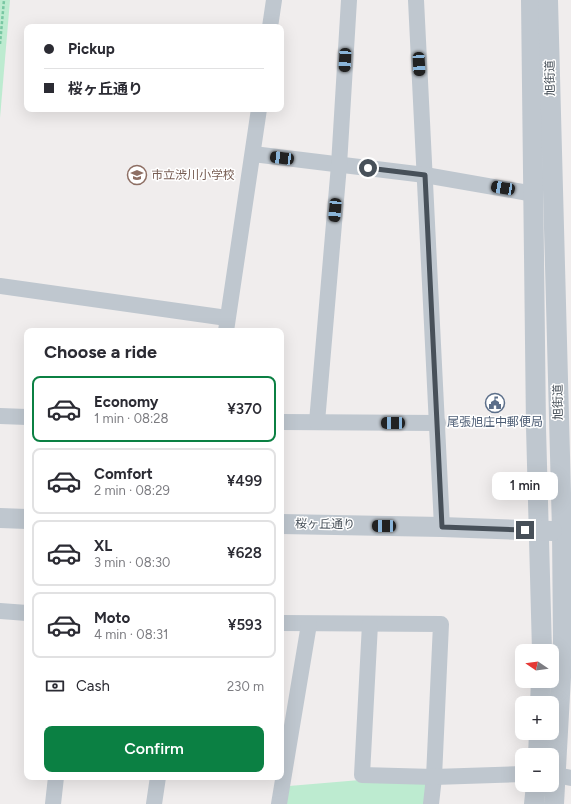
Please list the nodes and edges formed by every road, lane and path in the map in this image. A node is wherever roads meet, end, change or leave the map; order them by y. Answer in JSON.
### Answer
{"nodes":[{"id":1,"x":4,"y":0,"type":"edge"},
{"id":2,"x":274,"y":0,"type":"edge"},
{"id":3,"x":349,"y":0,"type":"edge"},
{"id":4,"x":416,"y":0,"type":"edge"},
{"id":5,"x":531,"y":0,"type":"edge"},
{"id":6,"x":548,"y":0,"type":"edge"},
{"id":7,"x":270,"y":24,"type":"edge"},
{"id":8,"x":0,"y":44,"type":"edge"},
{"id":9,"x":259,"y":112,"type":"edge"},
{"id":10,"x":253,"y":154,"type":"junction"},
{"id":11,"x":339,"y":165,"type":"junction"},
{"id":12,"x":425,"y":175,"type":"junction"},
{"id":13,"x":534,"y":194,"type":"junction"},
{"id":14,"x":0,"y":286,"type":"edge"},
{"id":15,"x":226,"y":324,"type":"edge"},
{"id":16,"x":0,"y":416,"type":"edge"},
{"id":17,"x":24,"y":417,"type":"edge"},
{"id":18,"x":284,"y":422,"type":"edge"},
{"id":19,"x":317,"y":422,"type":"junction"},
{"id":20,"x":438,"y":423,"type":"junction"},
{"id":21,"x":0,"y":518,"type":"edge"},
{"id":22,"x":24,"y":519,"type":"edge"},
{"id":23,"x":284,"y":524,"type":"edge"},
{"id":24,"x":442,"y":527,"type":"junction"},
{"id":25,"x":538,"y":531,"type":"junction"},
{"id":26,"x":566,"y":532,"type":"edge"},
{"id":27,"x":0,"y":611,"type":"edge"},
{"id":28,"x":24,"y":613,"type":"edge"},
{"id":29,"x":284,"y":623,"type":"edge"},
{"id":30,"x":309,"y":624,"type":"junction"},
{"id":31,"x":370,"y":624,"type":"junction"},
{"id":32,"x":542,"y":644,"type":"edge"},
{"id":33,"x":284,"y":774,"type":"edge"},
{"id":34,"x":515,"y":774,"type":"edge"},
{"id":35,"x":434,"y":777,"type":"junction"},
{"id":36,"x":564,"y":777,"type":"edge"},
{"id":37,"x":56,"y":780,"type":"edge"},
{"id":38,"x":158,"y":780,"type":"edge"},
{"id":39,"x":283,"y":780,"type":"edge"},
{"id":40,"x":535,"y":792,"type":"edge"},
{"id":41,"x":53,"y":804,"type":"edge"},
{"id":42,"x":154,"y":804,"type":"edge"},
{"id":43,"x":279,"y":804,"type":"edge"},
{"id":44,"x":431,"y":804,"type":"edge"},
{"id":45,"x":534,"y":804,"type":"edge"},
{"id":46,"x":554,"y":804,"type":"edge"}],
"edges":[{"from":1,"to":8,"type":"path"},
{"from":2,"to":7,"type":"street"},
{"from":3,"to":11,"type":"street"},
{"from":4,"to":12,"type":"street"},
{"from":5,"to":13,"type":"street","name":"旭街道"},
{"from":6,"to":26,"type":"street","name":"旭街道"},
{"from":9,"to":10,"type":"street"},
{"from":10,"to":11,"type":"street"},
{"from":10,"to":15,"type":"street"},
{"from":11,"to":12,"type":"street"},
{"from":11,"to":19,"type":"street"},
{"from":12,"to":13,"type":"street"},
{"from":12,"to":20,"type":"street"},
{"from":13,"to":25,"type":"street","name":"旭街道"},
{"from":14,"to":15,"type":"street"},
{"from":16,"to":17,"type":"street"},
{"from":18,"to":19,"type":"street"},
{"from":19,"to":20,"type":"street"},
{"from":20,"to":24,"type":"street"},
{"from":21,"to":22,"type":"street"},
{"from":23,"to":24,"type":"street","name":"桜ヶ丘通り"},
{"from":24,"to":25,"type":"street","name":"桜ヶ丘通り"},
{"from":25,"to":26,"type":"street","name":"桜ヶ丘通り"},
{"from":25,"to":32,"type":"street","name":"旭街道"},
{"from":26,"to":36,"type":"street","name":"旭街道"},
{"from":27,"to":28,"type":"street"},
{"from":29,"to":30,"type":"street"},
{"from":30,"to":31,"type":"street"},
{"from":30,"to":33,"type":"street"},
{"from":31,"to":35,"type":"street"},
{"from":31,"to":35,"type":"street"},
{"from":34,"to":35,"type":"street"},
{"from":35,"to":44,"type":"street"},
{"from":36,"to":46,"type":"street","name":"旭街道"},
{"from":37,"to":41,"type":"street"},
{"from":38,"to":42,"type":"street"},
{"from":39,"to":43,"type":"street"},
{"from":40,"to":45,"type":"street"}]}
